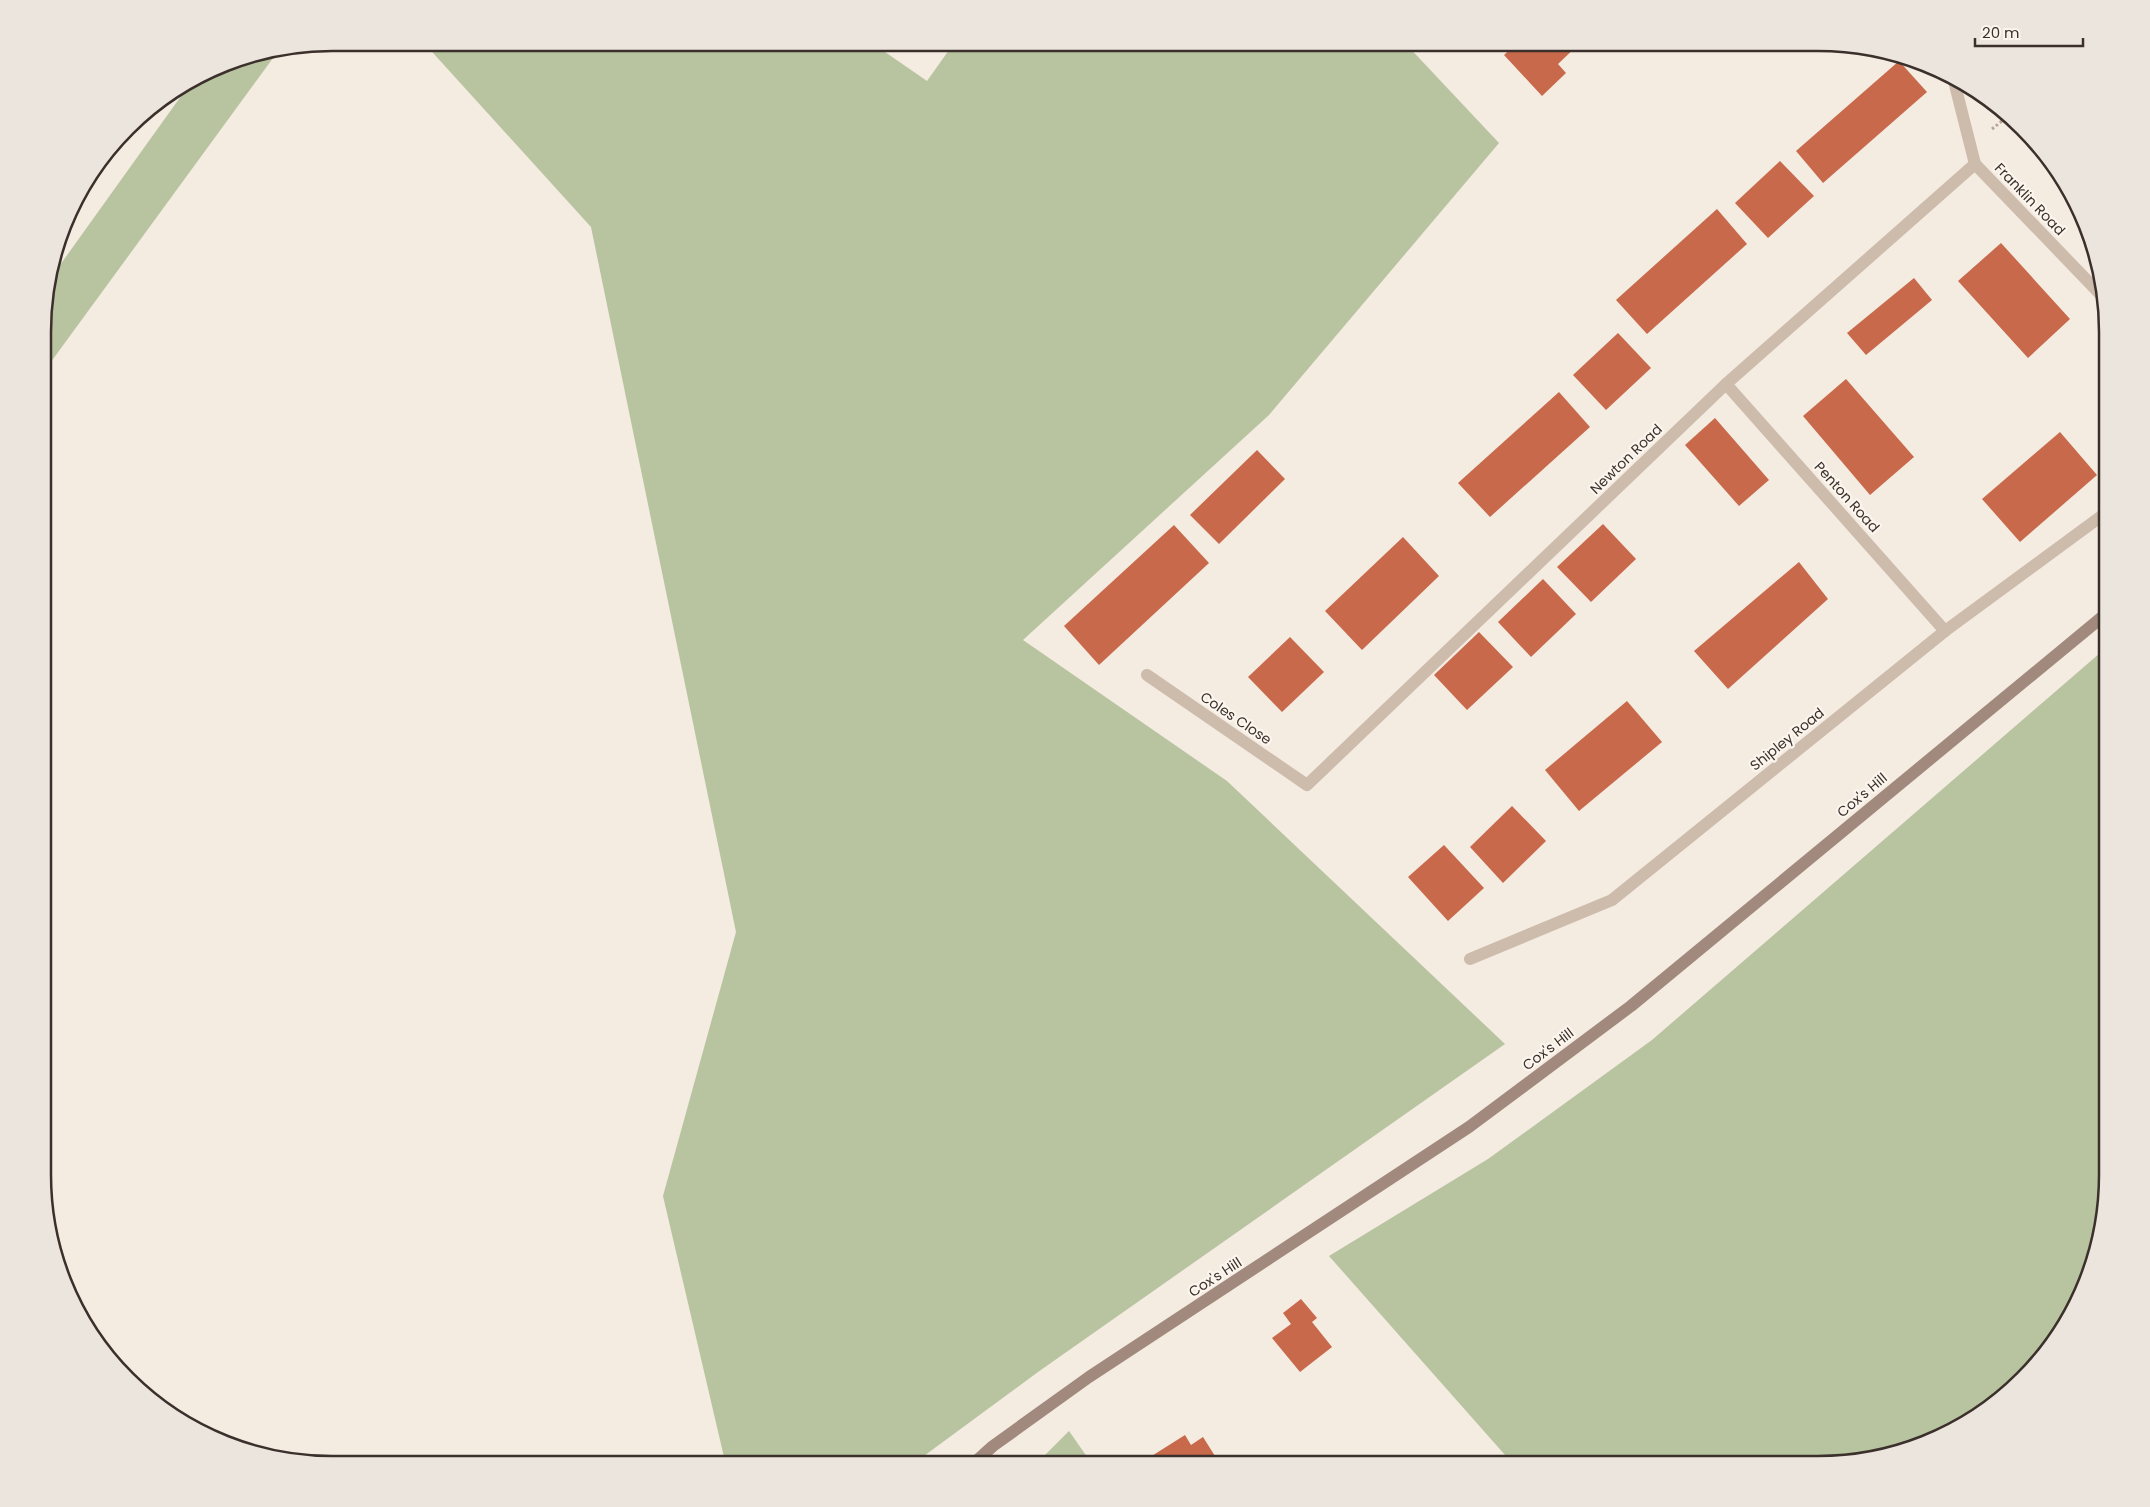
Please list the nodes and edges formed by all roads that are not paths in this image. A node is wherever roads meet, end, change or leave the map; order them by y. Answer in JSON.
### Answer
{"nodes":[{"id":1,"x":1956,"y":88,"type":"edge"},
{"id":2,"x":1975,"y":164,"type":"junction"},
{"id":3,"x":2095,"y":289,"type":"edge"},
{"id":4,"x":1726,"y":384,"type":"junction"},
{"id":5,"x":2099,"y":518,"type":"edge"},
{"id":6,"x":2099,"y":620,"type":"edge"},
{"id":7,"x":1945,"y":631,"type":"junction"},
{"id":8,"x":1147,"y":675,"type":"dead end"},
{"id":9,"x":1307,"y":785,"type":"joint"},
{"id":10,"x":1470,"y":959,"type":"dead end"},
{"id":11,"x":982,"y":1456,"type":"edge"}],
"edges":[{"from":1,"to":2,"type":"street"},
{"from":2,"to":3,"type":"street","name":"Franklin Road"},
{"from":2,"to":4,"type":"street","name":"Newton Road"},
{"from":4,"to":7,"type":"street","name":"Penton Road"},
{"from":4,"to":9,"type":"street","name":"Newton Road"},
{"from":5,"to":7,"type":"street","name":"Shipley Road"},
{"from":6,"to":11,"type":"main road","name":"Cox's Hill"},
{"from":7,"to":10,"type":"street","name":"Shipley Road"},
{"from":8,"to":9,"type":"street","name":"Coles Close"}]}
